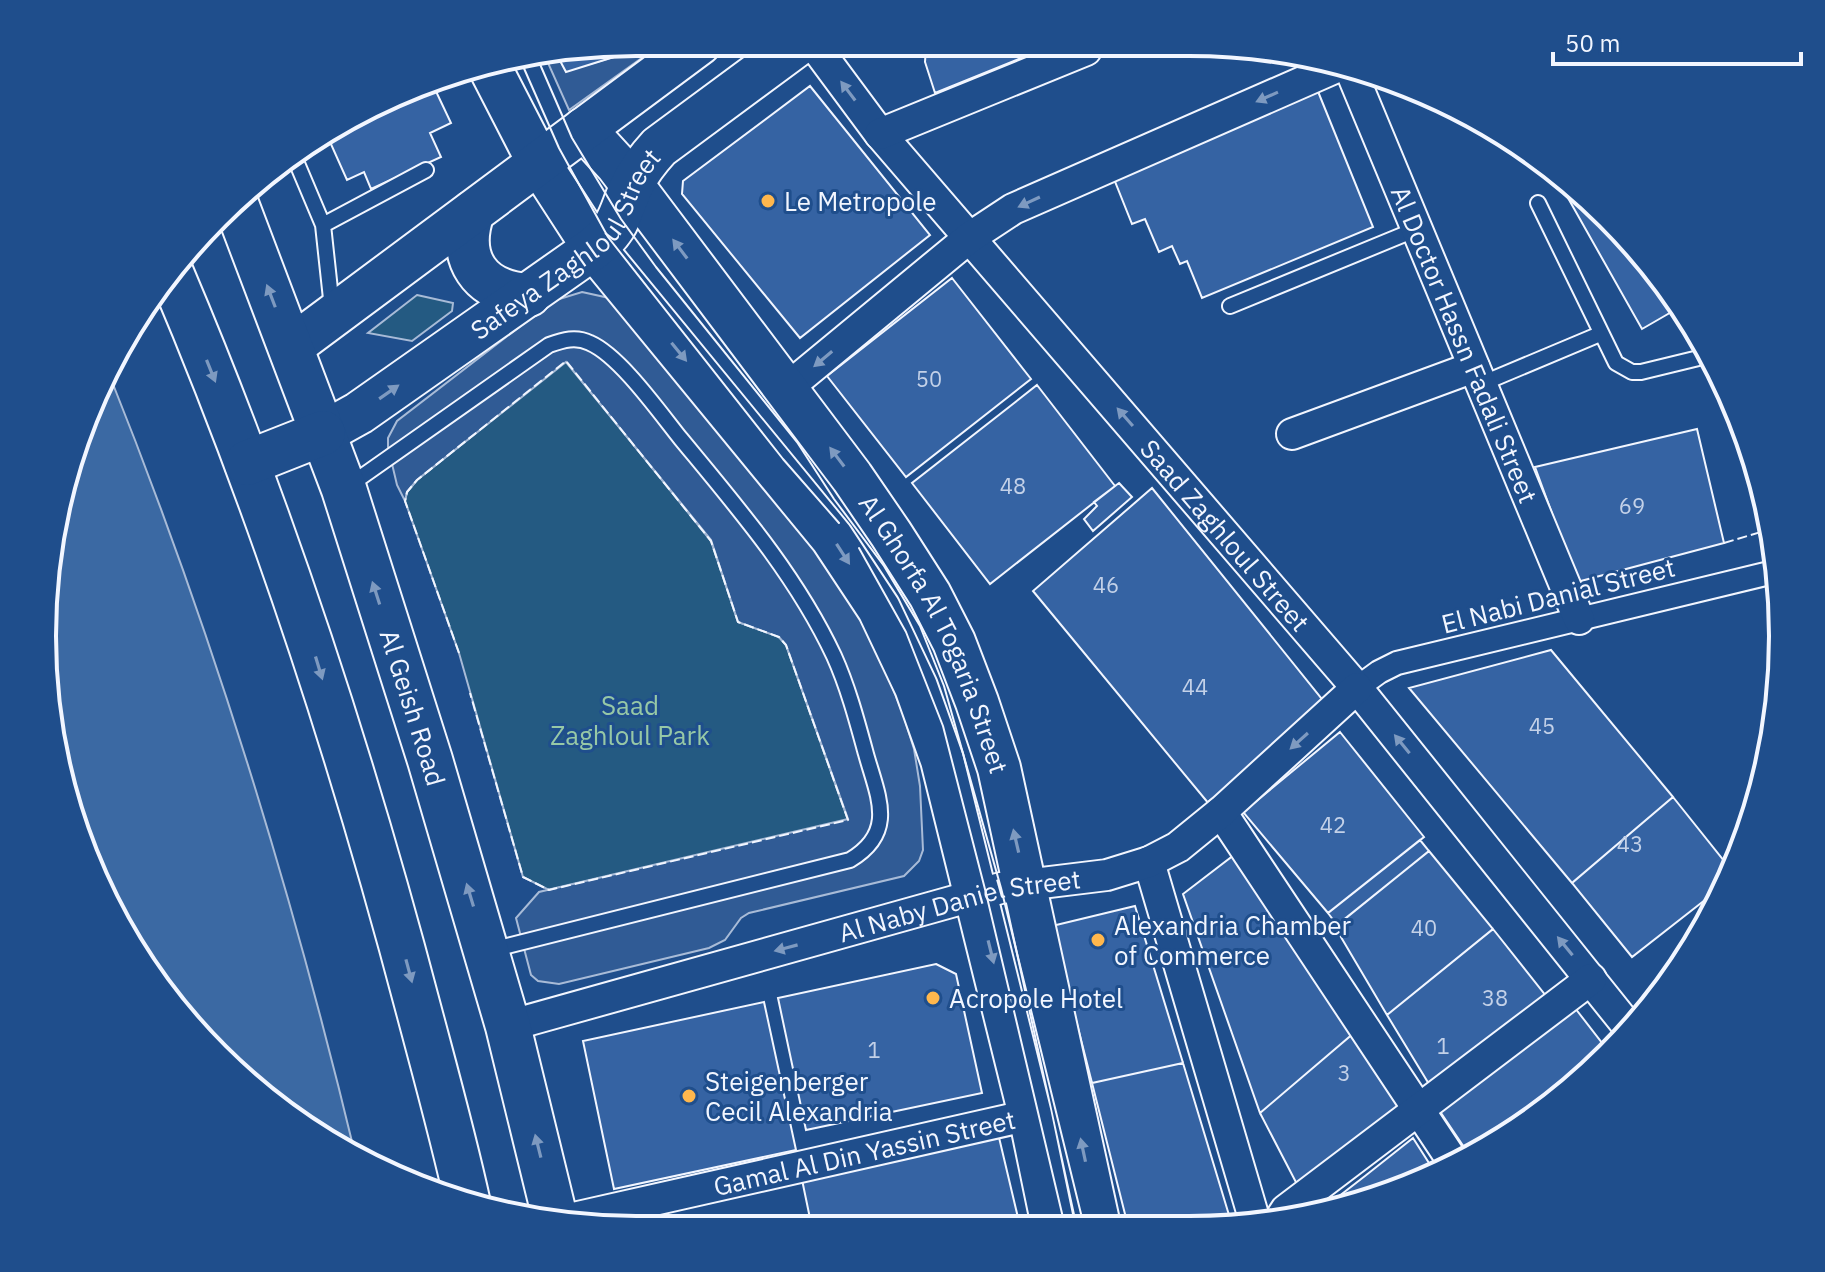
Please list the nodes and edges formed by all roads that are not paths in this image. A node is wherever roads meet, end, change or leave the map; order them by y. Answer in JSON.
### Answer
{"nodes":[{"id":1,"x":682,"y":56,"type":"edge"},
{"id":2,"x":782,"y":56,"type":"edge"},
{"id":3,"x":822,"y":56,"type":"edge"},
{"id":4,"x":1061,"y":56,"type":"edge"},
{"id":5,"x":1324,"y":72,"type":"edge"},
{"id":6,"x":493,"y":74,"type":"edge"},
{"id":7,"x":1355,"y":81,"type":"edge"},
{"id":8,"x":584,"y":129,"type":"junction"},
{"id":9,"x":880,"y":134,"type":"junction"},
{"id":10,"x":539,"y":163,"type":"junction"},
{"id":11,"x":298,"y":165,"type":"edge"},
{"id":12,"x":426,"y":170,"type":"dead end"},
{"id":13,"x":632,"y":185,"type":"junction"},
{"id":14,"x":1538,"y":203,"type":"dead end"},
{"id":15,"x":473,"y":212,"type":"junction"},
{"id":16,"x":240,"y":213,"type":"edge"},
{"id":17,"x":323,"y":225,"type":"junction"},
{"id":18,"x":1417,"y":229,"type":"junction"},
{"id":19,"x":969,"y":238,"type":"junction"},
{"id":20,"x":594,"y":248,"type":"junction"},
{"id":21,"x":175,"y":284,"type":"edge"},
{"id":22,"x":529,"y":295,"type":"junction"},
{"id":23,"x":1230,"y":306,"type":"dead end"},
{"id":24,"x":332,"y":317,"type":"junction"},
{"id":25,"x":1600,"y":334,"type":"junction"},
{"id":26,"x":291,"y":347,"type":"junction"},
{"id":27,"x":1697,"y":358,"type":"edge"},
{"id":28,"x":1478,"y":375,"type":"junction"},
{"id":29,"x":786,"y":389,"type":"junction"},
{"id":30,"x":323,"y":433,"type":"junction"},
{"id":31,"x":1292,"y":434,"type":"dead end"},
{"id":32,"x":247,"y":463,"type":"junction"},
{"id":33,"x":344,"y":489,"type":"junction"},
{"id":34,"x":1765,"y":574,"type":"edge"},
{"id":35,"x":1579,"y":619,"type":"junction"},
{"id":36,"x":1357,"y":688,"type":"junction"},
{"id":37,"x":1221,"y":812,"type":"junction"},
{"id":38,"x":1149,"y":862,"type":"junction"},
{"id":39,"x":1026,"y":883,"type":"junction"},
{"id":40,"x":977,"y":895,"type":"junction"},
{"id":41,"x":487,"y":951,"type":"junction"},
{"id":42,"x":1591,"y":979,"type":"junction"},
{"id":43,"x":1623,"y":1020,"type":"edge"},
{"id":44,"x":508,"y":1026,"type":"junction"},
{"id":45,"x":1419,"y":1107,"type":"junction"},
{"id":46,"x":1030,"y":1115,"type":"junction"},
{"id":47,"x":1449,"y":1154,"type":"edge"},
{"id":48,"x":464,"y":1189,"type":"edge"},
{"id":49,"x":1298,"y":1206,"type":"edge"},
{"id":50,"x":553,"y":1210,"type":"edge"},
{"id":51,"x":1252,"y":1212,"type":"edge"},
{"id":52,"x":591,"y":1214,"type":"edge"},
{"id":53,"x":1051,"y":1216,"type":"edge"},
{"id":54,"x":1097,"y":1216,"type":"edge"}],
"edges":[{"from":1,"to":8,"type":"main road"},
{"from":2,"to":13,"type":"main road","name":"Safeya Zaghloul Street"},
{"from":9,"to":3,"type":"street","name":"Saad Zaghloul Street","one_way":true},
{"from":4,"to":9,"type":"street"},
{"from":5,"to":19,"type":"street","one_way":true},
{"from":6,"to":10,"type":"main road"},
{"from":7,"to":18,"type":"street","name":"Al Doctor Hassn Fadali Street"},
{"from":8,"to":10,"type":"main road"},
{"from":8,"to":13,"type":"main road","name":"Al Ghorfa Al Togaria Street"},
{"from":9,"to":19,"type":"street","name":"Saad Zaghloul Street"},
{"from":10,"to":15,"type":"main road"},
{"from":10,"to":20,"type":"main road"},
{"from":11,"to":17,"type":"lane"},
{"from":12,"to":17,"type":"lane"},
{"from":13,"to":20,"type":"main road","name":"Safeya Zaghloul Street"},
{"from":29,"to":13,"type":"main road","name":"Al Ghorfa Al Togaria Street","one_way":true},
{"from":14,"to":25,"type":"lane"},
{"from":15,"to":22,"type":"main road"},
{"from":15,"to":24,"type":"main road"},
{"from":26,"to":16,"type":"highway","name":"Al Geish Road","one_way":true},
{"from":17,"to":24,"type":"lane"},
{"from":18,"to":23,"type":"lane"},
{"from":18,"to":28,"type":"street","name":"Al Doctor Hassn Fadali Street"},
{"from":19,"to":29,"type":"street","one_way":true},
{"from":36,"to":19,"type":"street","name":"Saad Zaghloul Street","one_way":true},
{"from":20,"to":22,"type":"main road","name":"Safeya Zaghloul Street"},
{"from":20,"to":40,"type":"main road","name":"Al Ghorfa Al Togaria Street","one_way":true},
{"from":21,"to":32,"type":"highway","one_way":true},
{"from":30,"to":22,"type":"main road","name":"Safeya Zaghloul Street","one_way":true},
{"from":24,"to":26,"type":"main road"},
{"from":25,"to":27,"type":"lane"},
{"from":25,"to":28,"type":"lane"},
{"from":26,"to":30,"type":"highway","name":"Al Geish Road"},
{"from":28,"to":31,"type":"street"},
{"from":28,"to":35,"type":"street","name":"Al Doctor Hassn Fadali Street"},
{"from":39,"to":29,"type":"main road","name":"Al Ghorfa Al Togaria Street","one_way":true},
{"from":30,"to":32,"type":"highway"},
{"from":30,"to":33,"type":"highway","name":"Al Geish Road"},
{"from":32,"to":48,"type":"highway","one_way":true},
{"from":41,"to":33,"type":"highway","name":"Al Geish Road","one_way":true},
{"from":33,"to":41,"type":"lane"},
{"from":34,"to":35,"type":"street","name":"El Nabi Danial Street"},
{"from":35,"to":36,"type":"street","name":"El Nabi Danial Street"},
{"from":36,"to":37,"type":"street","name":"Al Naby Daniel Street","one_way":true},
{"from":42,"to":36,"type":"street","name":"Saad Zaghloul Street","one_way":true},
{"from":37,"to":38,"type":"street","name":"Al Naby Daniel Street"},
{"from":37,"to":45,"type":"street"},
{"from":38,"to":39,"type":"street","name":"Al Naby Daniel Street"},
{"from":38,"to":51,"type":"street"},
{"from":39,"to":40,"type":"street","name":"Al Naby Daniel Street"},
{"from":54,"to":39,"type":"main road","name":"Al Ghorfa Al Togaria Street","one_way":true},
{"from":40,"to":44,"type":"street","name":"Al Naby Daniel Street","one_way":true},
{"from":40,"to":46,"type":"main road","name":"Al Ghorfa Al Togaria Street","one_way":true},
{"from":41,"to":44,"type":"highway","name":"Al Geish Road"},
{"from":42,"to":43,"type":"street","name":"Saad Zaghloul Street"},
{"from":42,"to":45,"type":"street"},
{"from":50,"to":44,"type":"highway","name":"Al Geish Road","one_way":true},
{"from":45,"to":47,"type":"street"},
{"from":45,"to":49,"type":"street"},
{"from":46,"to":52,"type":"street","name":"Gamal Al Din Yassin Street"},
{"from":46,"to":53,"type":"main road","name":"Al Ghorfa Al Togaria Street"}]}
